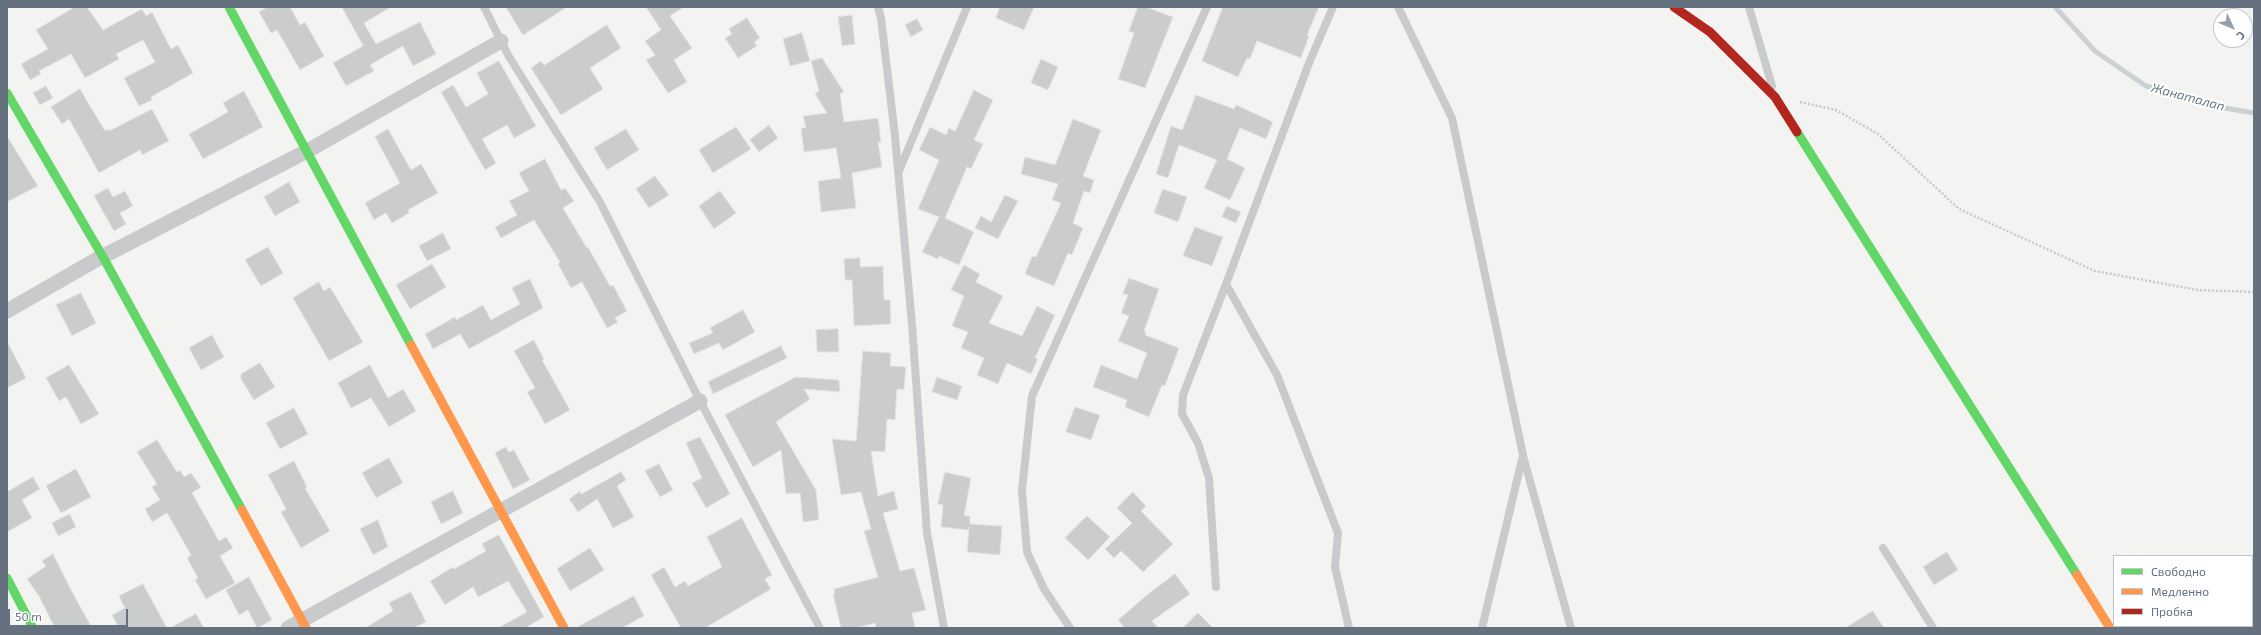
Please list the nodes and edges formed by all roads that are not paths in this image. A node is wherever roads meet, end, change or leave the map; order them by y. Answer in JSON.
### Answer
{"nodes":[{"id":1,"x":229,"y":7,"type":"edge"},
{"id":2,"x":484,"y":7,"type":"edge"},
{"id":3,"x":878,"y":7,"type":"edge"},
{"id":4,"x":967,"y":7,"type":"edge"},
{"id":5,"x":1207,"y":7,"type":"edge"},
{"id":6,"x":1333,"y":7,"type":"edge"},
{"id":7,"x":1398,"y":7,"type":"edge"},
{"id":8,"x":1674,"y":7,"type":"edge"},
{"id":9,"x":1749,"y":7,"type":"edge"},
{"id":10,"x":501,"y":41,"type":"junction"},
{"id":11,"x":7,"y":93,"type":"edge"},
{"id":12,"x":1775,"y":96,"type":"junction"},
{"id":13,"x":309,"y":150,"type":"junction"},
{"id":14,"x":898,"y":173,"type":"junction"},
{"id":15,"x":103,"y":257,"type":"junction"},
{"id":16,"x":1226,"y":284,"type":"junction"},
{"id":17,"x":7,"y":311,"type":"edge"},
{"id":18,"x":700,"y":402,"type":"junction"},
{"id":19,"x":1523,"y":455,"type":"junction"},
{"id":20,"x":500,"y":512,"type":"junction"},
{"id":21,"x":1883,"y":548,"type":"dead end"},
{"id":22,"x":7,"y":578,"type":"edge"},
{"id":23,"x":1216,"y":587,"type":"dead end"},
{"id":24,"x":304,"y":624,"type":"edge"},
{"id":25,"x":33,"y":628,"type":"edge"},
{"id":26,"x":288,"y":628,"type":"edge"},
{"id":27,"x":564,"y":628,"type":"edge"},
{"id":28,"x":820,"y":628,"type":"edge"},
{"id":29,"x":944,"y":628,"type":"edge"},
{"id":30,"x":1070,"y":628,"type":"edge"},
{"id":31,"x":1349,"y":628,"type":"edge"},
{"id":32,"x":1482,"y":628,"type":"edge"},
{"id":33,"x":1571,"y":628,"type":"edge"},
{"id":34,"x":1933,"y":628,"type":"edge"},
{"id":35,"x":2110,"y":628,"type":"edge"}],
"edges":[{"from":1,"to":13,"type":"street"},
{"from":2,"to":10,"type":"lane"},
{"from":3,"to":14,"type":"lane"},
{"from":4,"to":14,"type":"lane"},
{"from":5,"to":30,"type":"lane"},
{"from":6,"to":16,"type":"lane"},
{"from":7,"to":19,"type":"lane"},
{"from":8,"to":12,"type":"street"},
{"from":9,"to":12,"type":"lane"},
{"from":10,"to":13,"type":"street"},
{"from":10,"to":18,"type":"lane"},
{"from":11,"to":15,"type":"street"},
{"from":12,"to":35,"type":"street"},
{"from":13,"to":15,"type":"street"},
{"from":13,"to":20,"type":"street"},
{"from":14,"to":29,"type":"lane"},
{"from":15,"to":17,"type":"street"},
{"from":15,"to":24,"type":"street"},
{"from":16,"to":23,"type":"lane"},
{"from":16,"to":31,"type":"lane"},
{"from":18,"to":20,"type":"street"},
{"from":18,"to":28,"type":"lane"},
{"from":19,"to":32,"type":"lane"},
{"from":19,"to":33,"type":"lane"},
{"from":20,"to":24,"type":"street"},
{"from":20,"to":27,"type":"street"},
{"from":21,"to":34,"type":"lane"},
{"from":22,"to":25,"type":"street"},
{"from":24,"to":26,"type":"street"}]}
